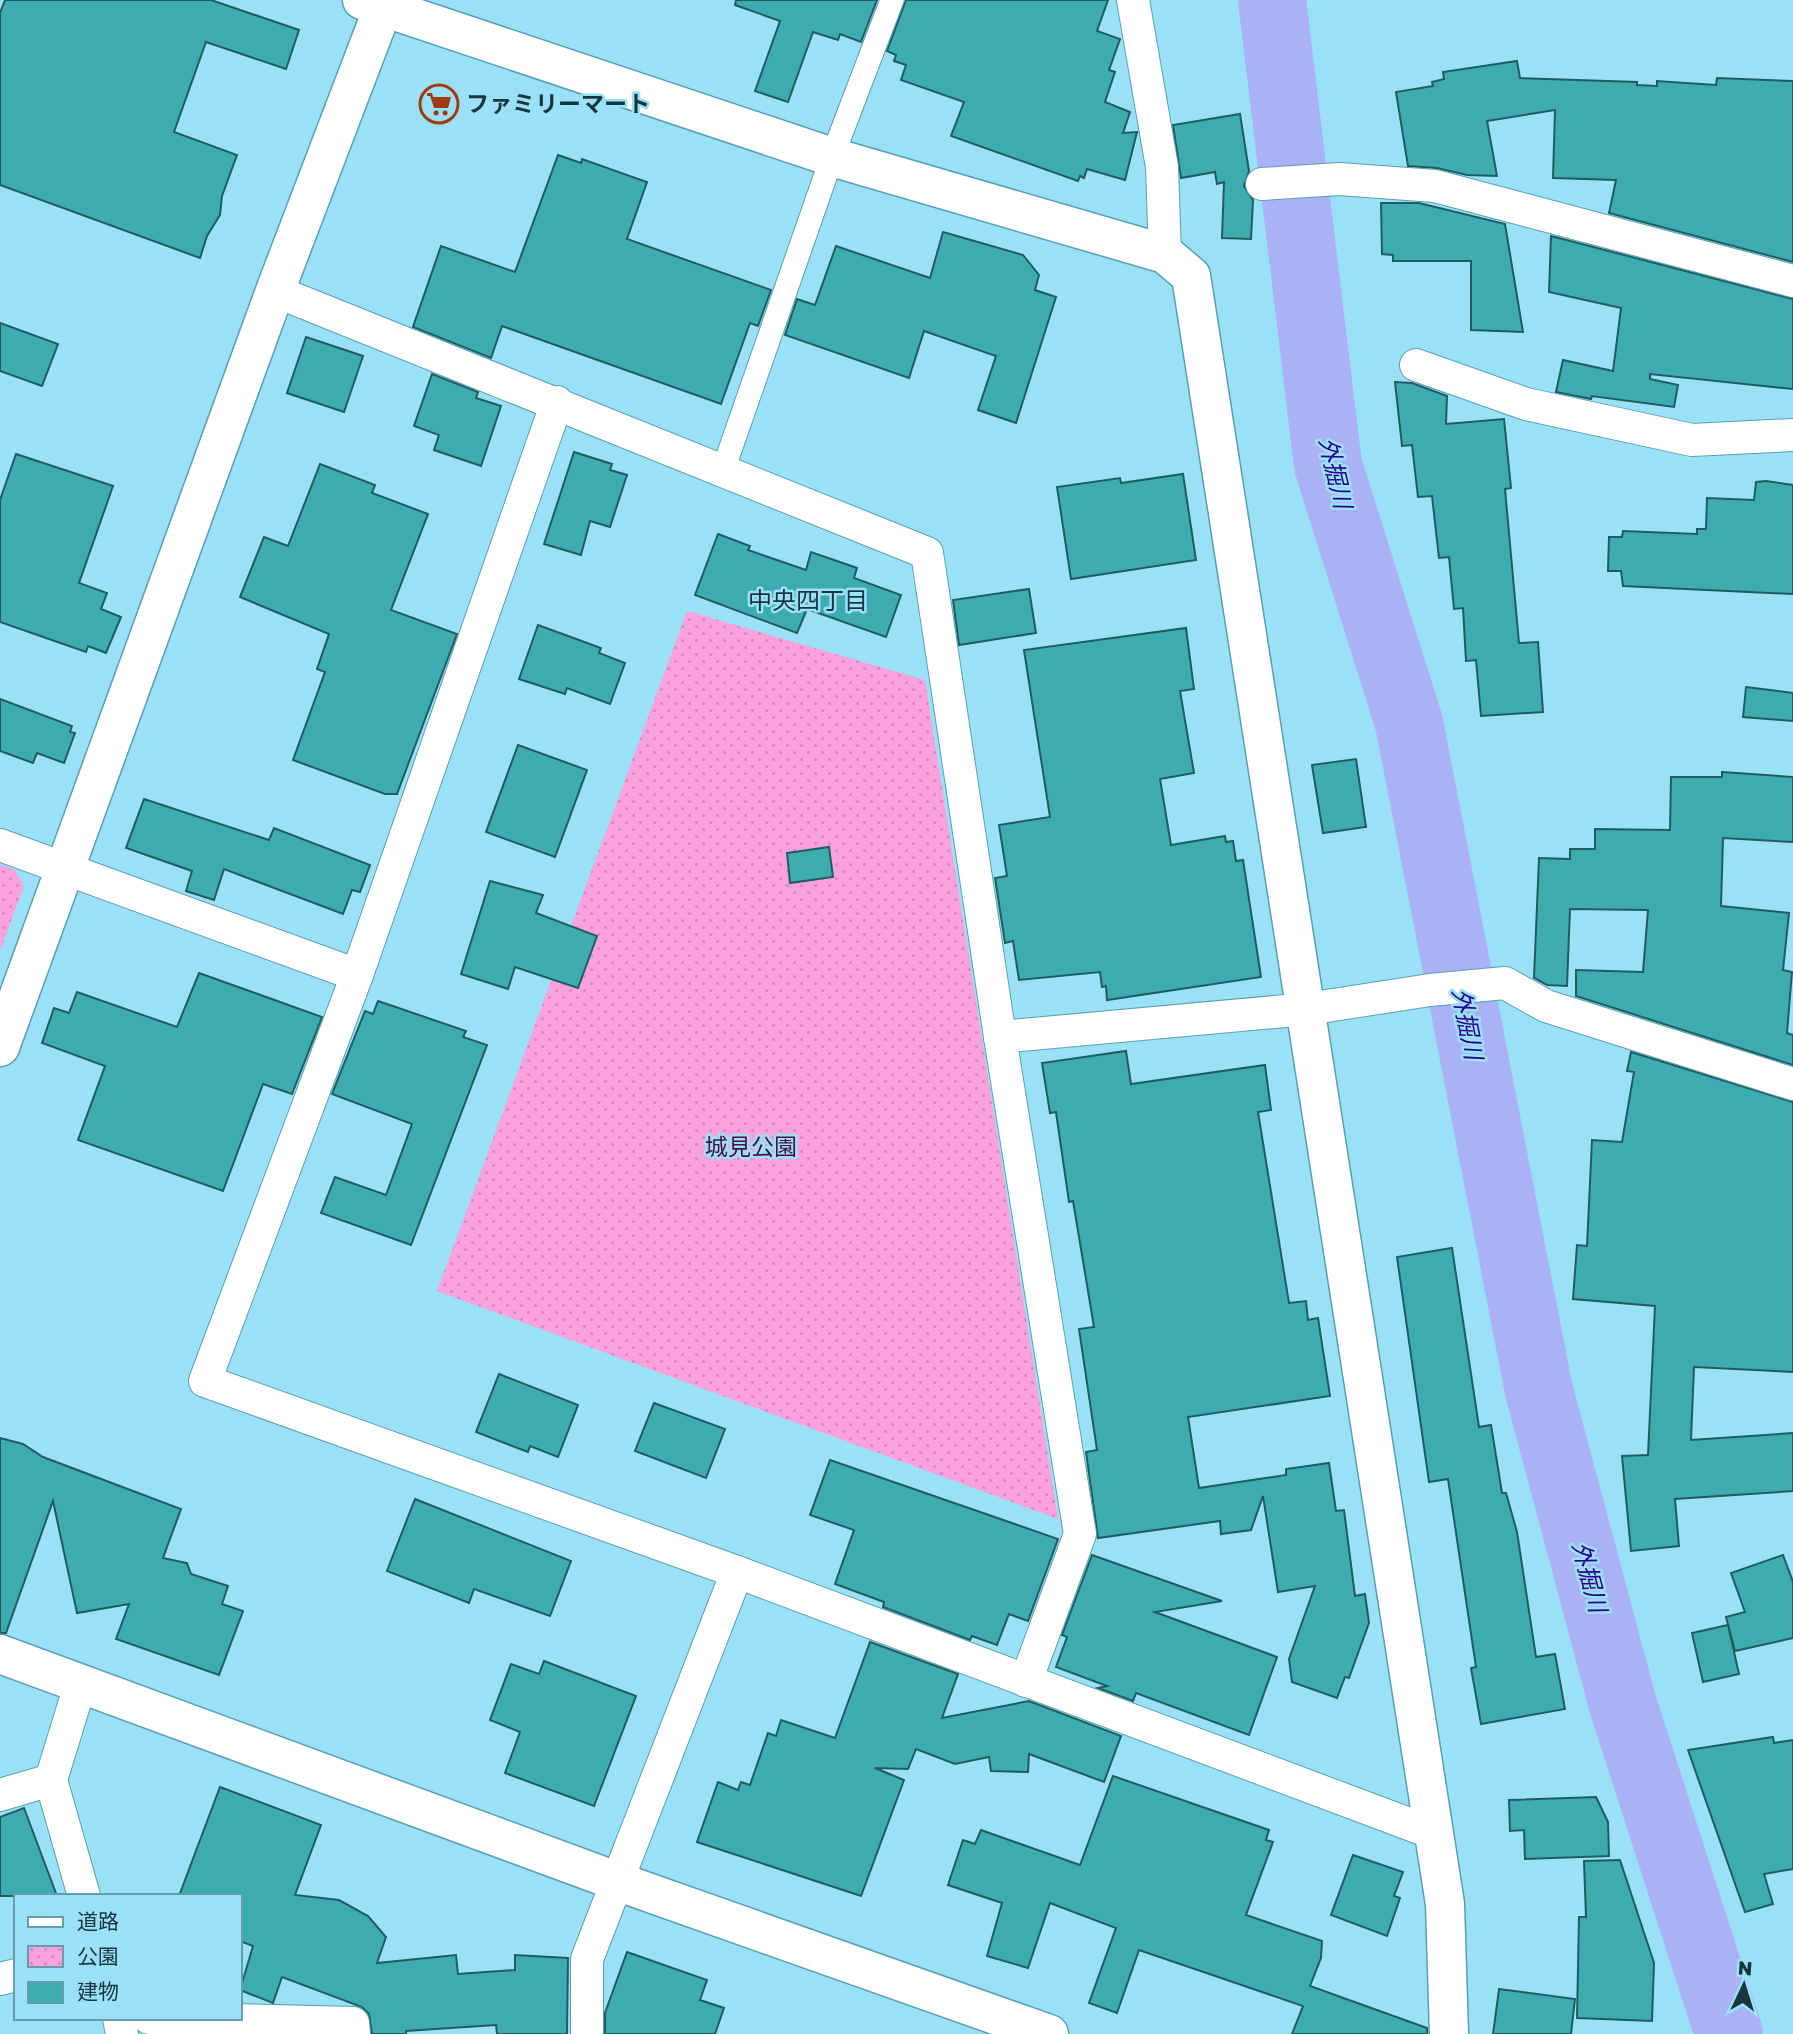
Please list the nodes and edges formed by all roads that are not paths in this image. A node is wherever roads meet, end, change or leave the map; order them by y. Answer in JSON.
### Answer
{"nodes":[{"id":1,"x":891,"y":0,"type":"edge"},
{"id":2,"x":1133,"y":0,"type":"edge"},
{"id":3,"x":377,"y":3,"type":"edge"},
{"id":4,"x":832,"y":157,"type":"junction"},
{"id":5,"x":1262,"y":184,"type":"dead end"},
{"id":6,"x":1165,"y":254,"type":"junction"},
{"id":7,"x":1793,"y":281,"type":"edge"},
{"id":8,"x":275,"y":291,"type":"junction"},
{"id":9,"x":1416,"y":365,"type":"dead end"},
{"id":10,"x":557,"y":402,"type":"junction"},
{"id":11,"x":1793,"y":435,"type":"edge"},
{"id":12,"x":722,"y":473,"type":"junction"},
{"id":13,"x":0,"y":845,"type":"edge"},
{"id":14,"x":65,"y":871,"type":"junction"},
{"id":15,"x":357,"y":975,"type":"junction"},
{"id":16,"x":1307,"y":1009,"type":"junction"},
{"id":17,"x":1000,"y":1037,"type":"junction"},
{"id":18,"x":0,"y":1047,"type":"edge"},
{"id":19,"x":1793,"y":1084,"type":"edge"},
{"id":20,"x":737,"y":1572,"type":"junction"},
{"id":21,"x":0,"y":1654,"type":"edge"},
{"id":22,"x":1026,"y":1681,"type":"junction"},
{"id":23,"x":81,"y":1682,"type":"junction"},
{"id":24,"x":51,"y":1780,"type":"junction"},
{"id":25,"x":0,"y":1795,"type":"edge"},
{"id":26,"x":1433,"y":1833,"type":"junction"},
{"id":27,"x":618,"y":1882,"type":"junction"},
{"id":28,"x":83,"y":1894,"type":"edge"},
{"id":29,"x":242,"y":2020,"type":"edge"},
{"id":30,"x":354,"y":2034,"type":"edge"},
{"id":31,"x":587,"y":2034,"type":"edge"},
{"id":32,"x":1049,"y":2034,"type":"edge"},
{"id":33,"x":1449,"y":2034,"type":"edge"}],
"edges":[{"from":1,"to":4,"type":"street"},
{"from":2,"to":6,"type":"street"},
{"from":3,"to":4,"type":"street"},
{"from":3,"to":8,"type":"street"},
{"from":4,"to":6,"type":"street"},
{"from":4,"to":12,"type":"street"},
{"from":5,"to":7,"type":"street"},
{"from":6,"to":16,"type":"street"},
{"from":8,"to":10,"type":"street"},
{"from":8,"to":14,"type":"street"},
{"from":9,"to":11,"type":"street"},
{"from":10,"to":12,"type":"street"},
{"from":10,"to":15,"type":"street"},
{"from":12,"to":17,"type":"street"},
{"from":13,"to":14,"type":"street"},
{"from":14,"to":15,"type":"street"},
{"from":14,"to":18,"type":"street"},
{"from":15,"to":20,"type":"street"},
{"from":16,"to":17,"type":"street"},
{"from":16,"to":19,"type":"street"},
{"from":16,"to":26,"type":"street"},
{"from":17,"to":22,"type":"street"},
{"from":20,"to":22,"type":"street"},
{"from":20,"to":27,"type":"street"},
{"from":21,"to":23,"type":"street"},
{"from":22,"to":26,"type":"street"},
{"from":23,"to":24,"type":"street"},
{"from":23,"to":27,"type":"street"},
{"from":24,"to":25,"type":"street"},
{"from":24,"to":28,"type":"street"},
{"from":26,"to":33,"type":"street"},
{"from":27,"to":31,"type":"street"},
{"from":27,"to":32,"type":"street"},
{"from":29,"to":30,"type":"street"}]}
